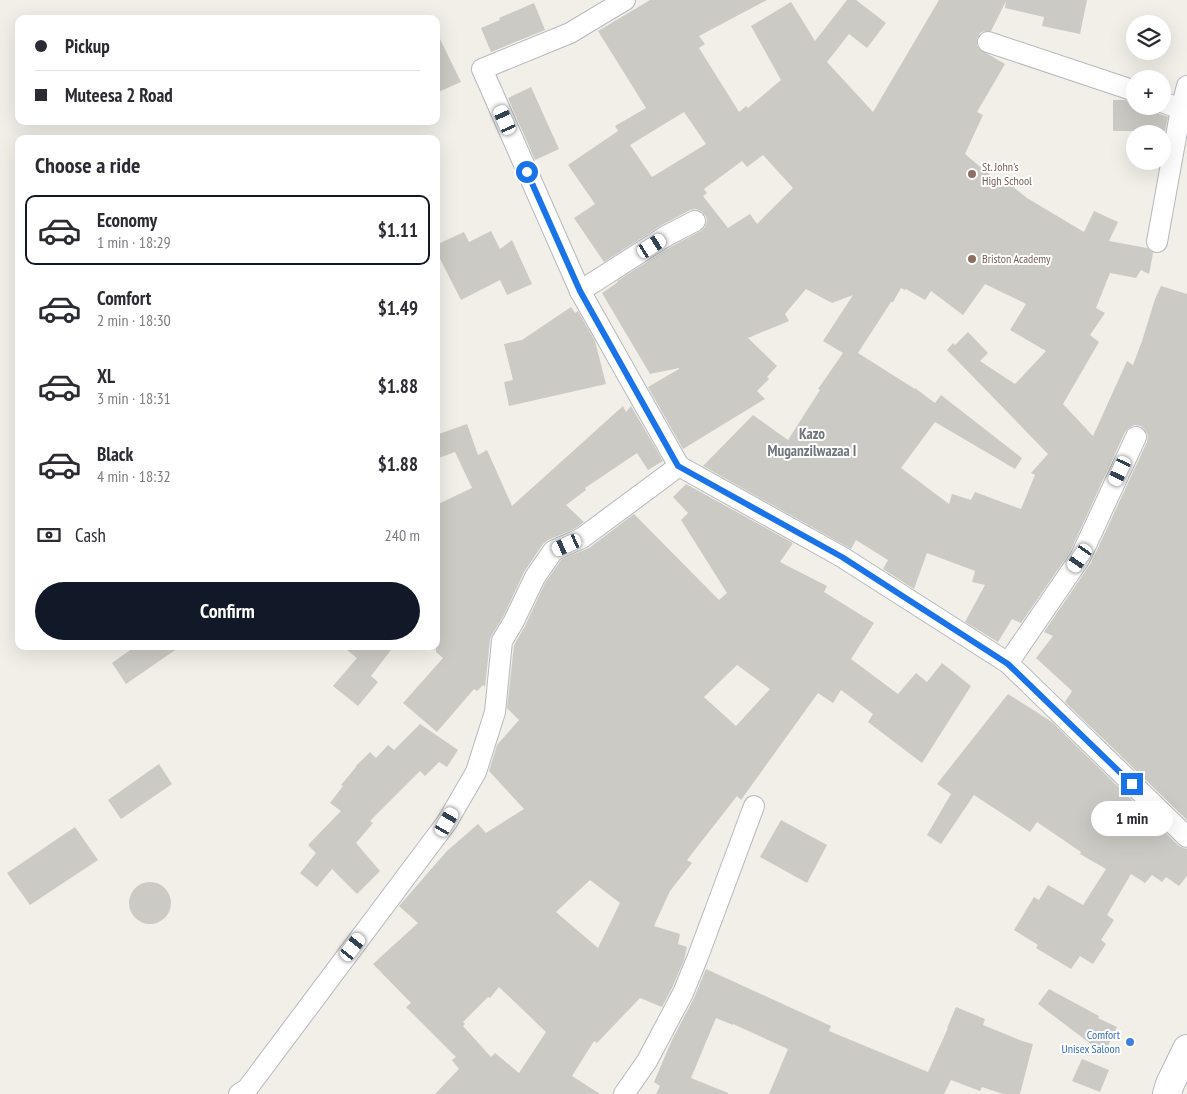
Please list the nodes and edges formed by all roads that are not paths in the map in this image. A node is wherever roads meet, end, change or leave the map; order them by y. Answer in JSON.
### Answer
{"nodes":[{"id":1,"x":625,"y":0,"type":"edge"},
{"id":2,"x":988,"y":42,"type":"dead end"},
{"id":3,"x":1187,"y":86,"type":"edge"},
{"id":4,"x":1126,"y":88,"type":"edge"},
{"id":5,"x":1171,"y":105,"type":"edge"},
{"id":6,"x":1181,"y":109,"type":"junction"},
{"id":7,"x":695,"y":221,"type":"dead end"},
{"id":8,"x":1157,"y":242,"type":"dead end"},
{"id":9,"x":580,"y":291,"type":"junction"},
{"id":10,"x":1136,"y":437,"type":"dead end"},
{"id":11,"x":678,"y":466,"type":"junction"},
{"id":12,"x":1008,"y":664,"type":"junction"},
{"id":13,"x":754,"y":806,"type":"dead end"},
{"id":14,"x":1187,"y":838,"type":"edge"},
{"id":15,"x":1187,"y":1049,"type":"edge"},
{"id":16,"x":240,"y":1094,"type":"edge"},
{"id":17,"x":624,"y":1094,"type":"edge"},
{"id":18,"x":1167,"y":1094,"type":"edge"}],
"edges":[{"from":1,"to":9,"type":"street"},
{"from":2,"to":4,"type":"street"},
{"from":3,"to":6,"type":"street"},
{"from":5,"to":6,"type":"street"},
{"from":6,"to":8,"type":"street"},
{"from":7,"to":9,"type":"street"},
{"from":9,"to":11,"type":"street"},
{"from":10,"to":12,"type":"street"},
{"from":11,"to":12,"type":"street"},
{"from":11,"to":16,"type":"street"},
{"from":12,"to":14,"type":"street"},
{"from":13,"to":17,"type":"street"},
{"from":15,"to":18,"type":"street"}]}
